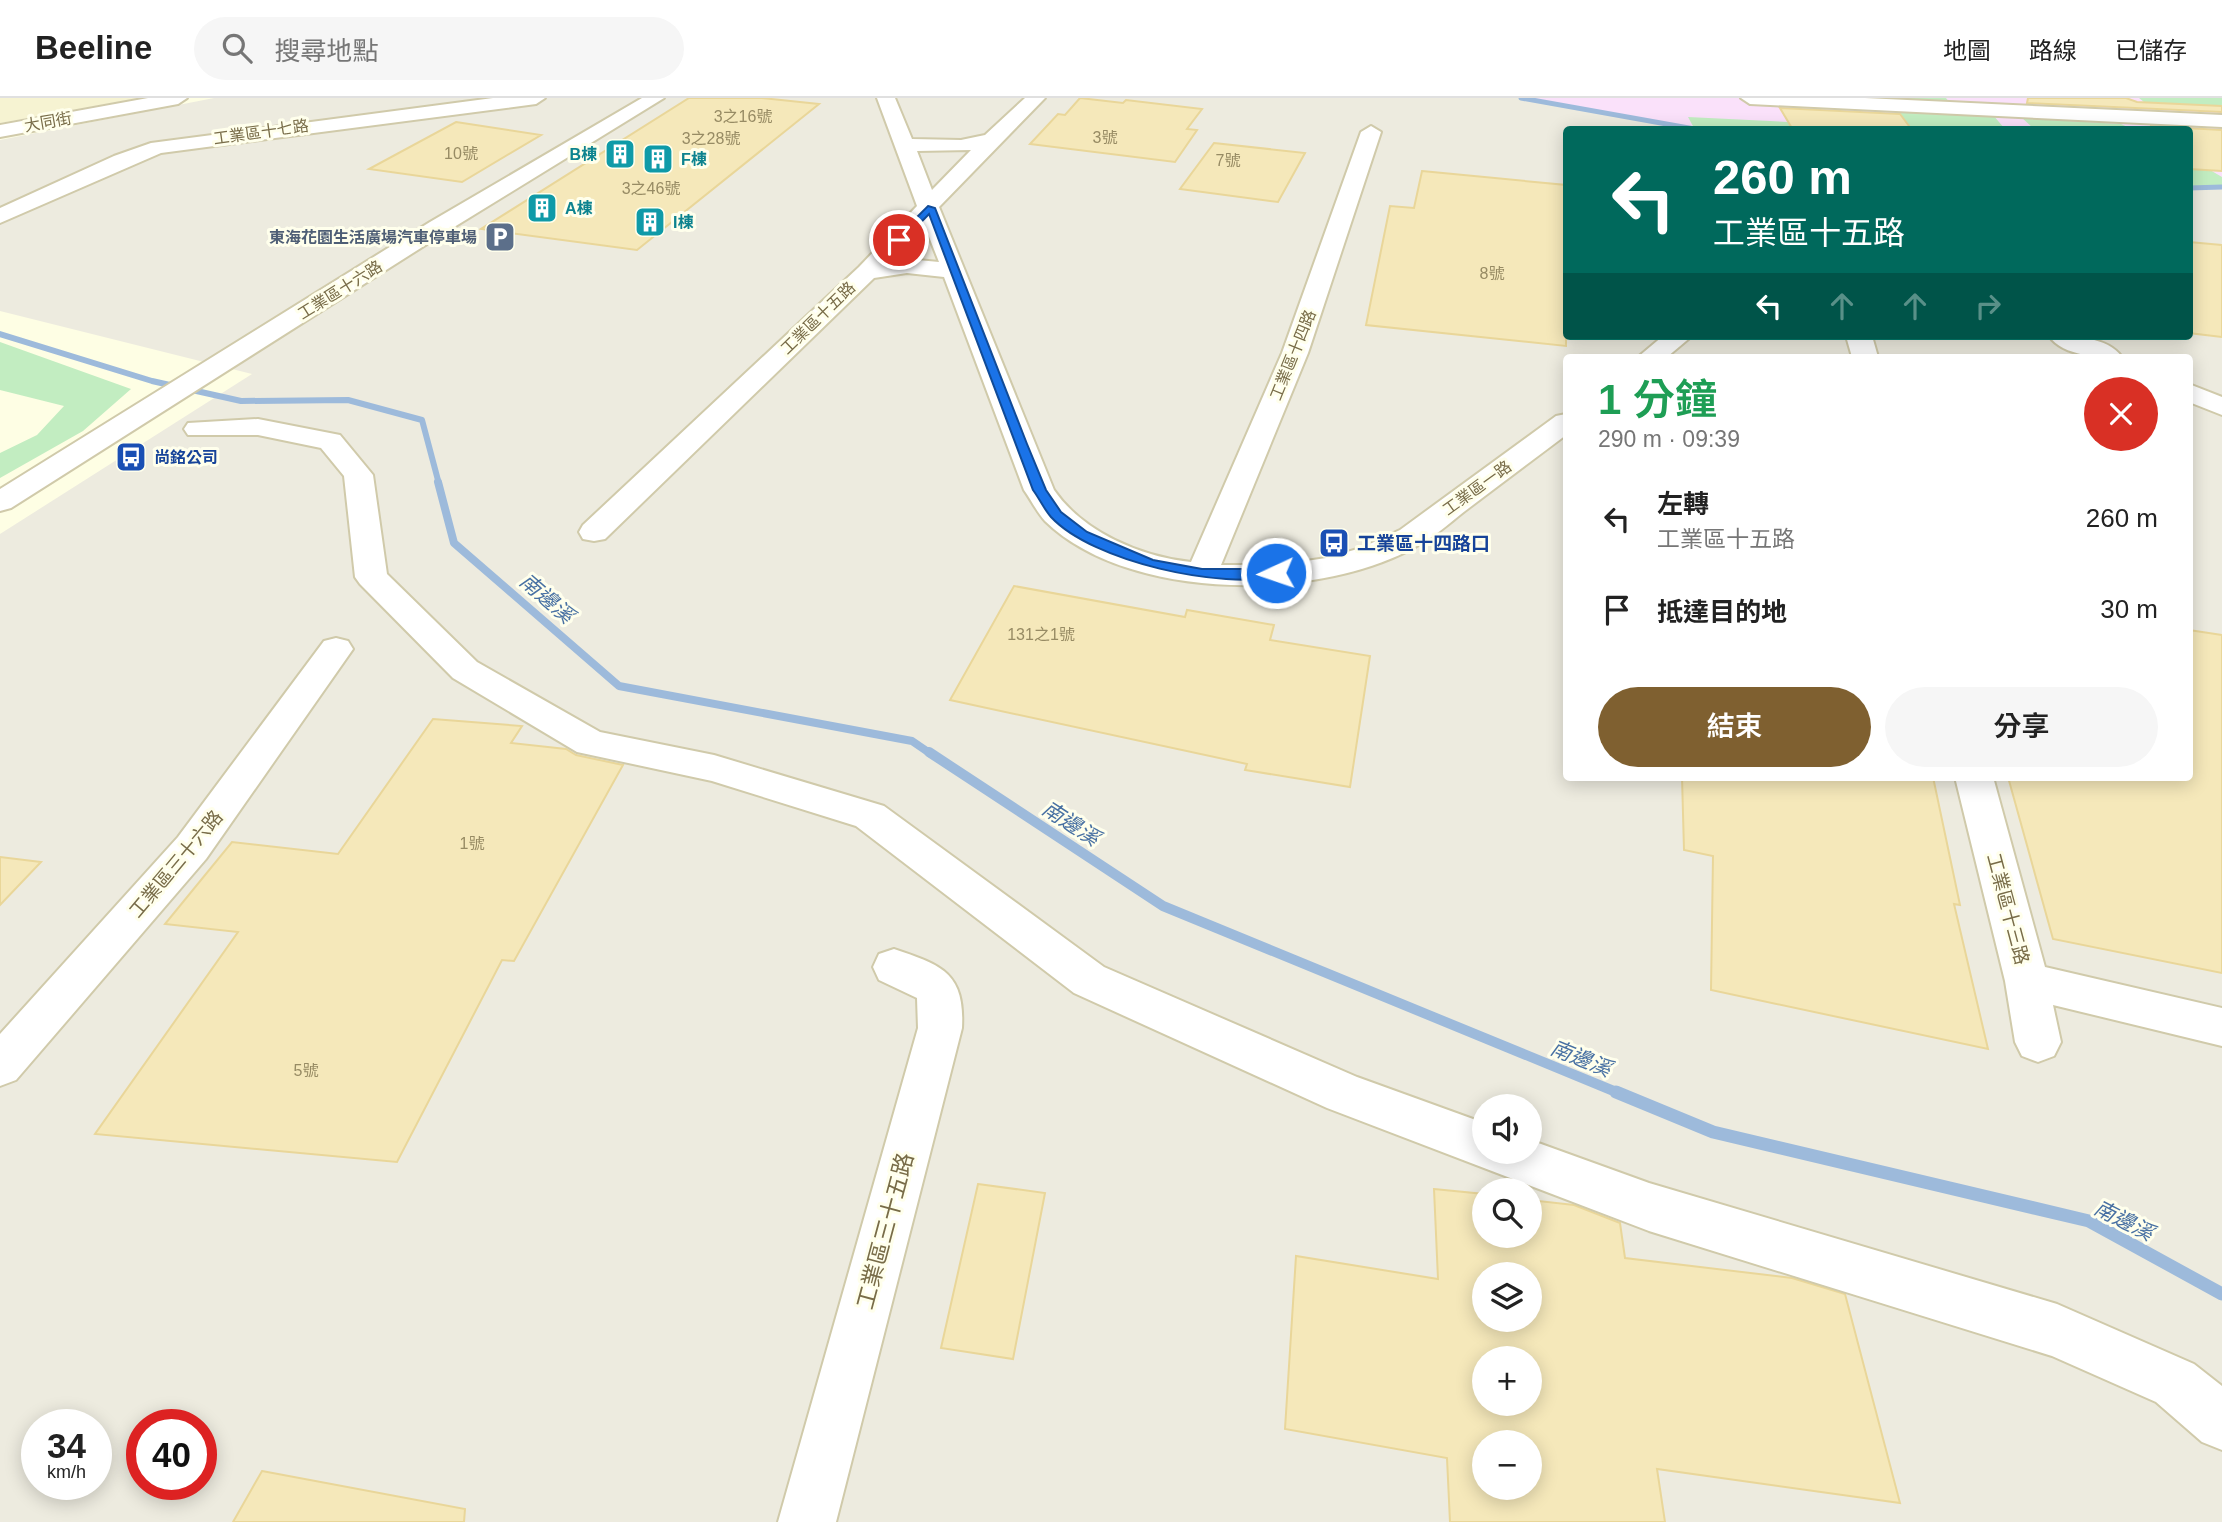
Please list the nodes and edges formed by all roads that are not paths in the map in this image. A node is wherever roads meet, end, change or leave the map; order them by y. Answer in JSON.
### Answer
{"nodes":[{"id":1,"x":178,"y":98,"type":"edge"},
{"id":2,"x":536,"y":98,"type":"edge"},
{"id":3,"x":656,"y":98,"type":"edge"},
{"id":4,"x":886,"y":98,"type":"edge"},
{"id":5,"x":1036,"y":98,"type":"edge"},
{"id":6,"x":1750,"y":98,"type":"edge"},
{"id":7,"x":2222,"y":121,"type":"edge"},
{"id":8,"x":0,"y":131,"type":"edge"},
{"id":9,"x":1371,"y":132,"type":"dead end"},
{"id":10,"x":991,"y":140,"type":"junction"},
{"id":11,"x":903,"y":145,"type":"junction"},
{"id":12,"x":931,"y":208,"type":"junction"},
{"id":13,"x":0,"y":216,"type":"edge"},
{"id":14,"x":955,"y":271,"type":"junction"},
{"id":15,"x":867,"y":272,"type":"junction"},
{"id":16,"x":1674,"y":340,"type":"edge"},
{"id":17,"x":2071,"y":340,"type":"edge"},
{"id":18,"x":1655,"y":354,"type":"edge"},
{"id":19,"x":2102,"y":354,"type":"edge"},
{"id":20,"x":2193,"y":395,"type":"edge"},
{"id":21,"x":2222,"y":407,"type":"edge"},
{"id":22,"x":1563,"y":424,"type":"edge"},
{"id":23,"x":198,"y":429,"type":"dead end"},
{"id":24,"x":0,"y":502,"type":"edge"},
{"id":25,"x":594,"y":532,"type":"dead end"},
{"id":26,"x":1202,"y":573,"type":"junction"},
{"id":27,"x":336,"y":649,"type":"dead end"},
{"id":28,"x":1975,"y":781,"type":"edge"},
{"id":29,"x":894,"y":967,"type":"dead end"},
{"id":30,"x":2027,"y":981,"type":"junction"},
{"id":31,"x":2222,"y":1027,"type":"edge"},
{"id":32,"x":2038,"y":1042,"type":"dead end"},
{"id":33,"x":0,"y":1066,"type":"edge"},
{"id":34,"x":1472,"y":1141,"type":"edge"},
{"id":35,"x":1532,"y":1164,"type":"edge"},
{"id":36,"x":2222,"y":1422,"type":"edge"},
{"id":37,"x":807,"y":1522,"type":"edge"}],
"edges":[{"from":1,"to":8,"type":"street","name":"大同街"},
{"from":2,"to":13,"type":"street","name":"工業區十七路"},
{"from":3,"to":24,"type":"street","name":"工業區十六路"},
{"from":4,"to":11,"type":"street","name":"工業區一路"},
{"from":5,"to":10,"type":"street","name":"工業區十五路"},
{"from":6,"to":7,"type":"street"},
{"from":9,"to":26,"type":"street","name":"工業區十四路"},
{"from":10,"to":11,"type":"street"},
{"from":10,"to":12,"type":"street","name":"工業區十五路"},
{"from":11,"to":12,"type":"street","name":"工業區一路"},
{"from":12,"to":14,"type":"street","name":"工業區一路"},
{"from":12,"to":15,"type":"street","name":"工業區十五路"},
{"from":14,"to":15,"type":"street"},
{"from":14,"to":26,"type":"street","name":"工業區一路"},
{"from":15,"to":25,"type":"street","name":"工業區十五路"},
{"from":16,"to":18,"type":"street"},
{"from":17,"to":19,"type":"street"},
{"from":20,"to":21,"type":"street"},
{"from":22,"to":26,"type":"street","name":"工業區一路"},
{"from":23,"to":34,"type":"street"},
{"from":27,"to":33,"type":"street","name":"工業區三十六路"},
{"from":28,"to":30,"type":"street","name":"工業區十三路"},
{"from":29,"to":37,"type":"street","name":"工業區三十五路"},
{"from":30,"to":31,"type":"street"},
{"from":30,"to":32,"type":"street","name":"工業區十三路"},
{"from":35,"to":36,"type":"street"}]}
